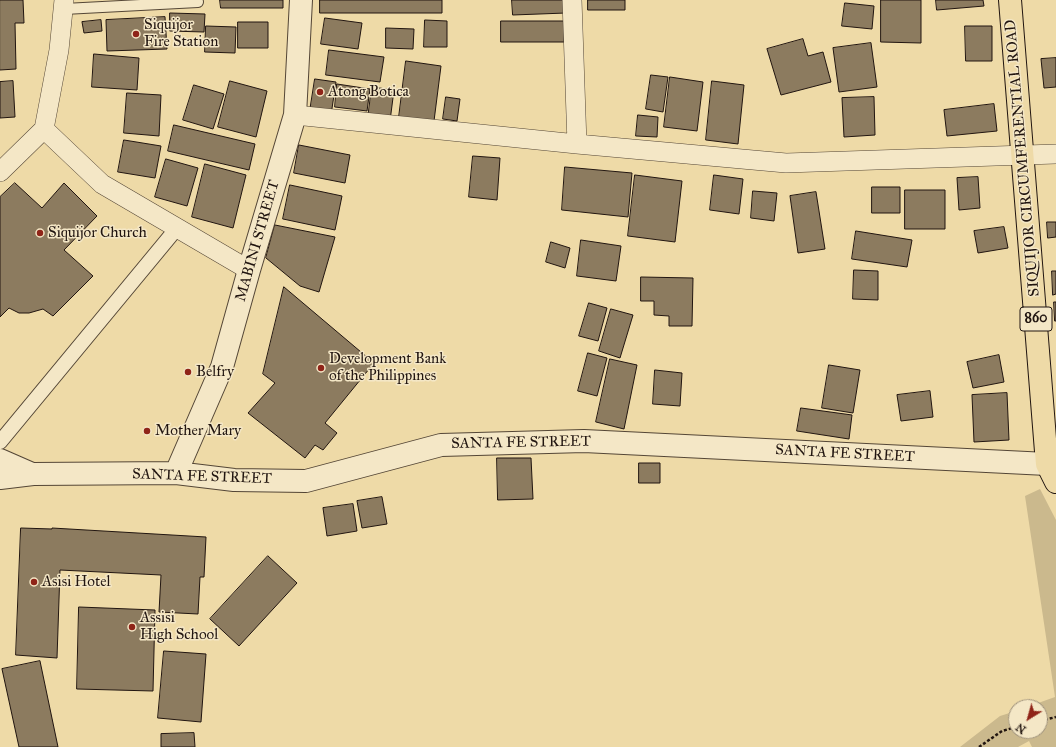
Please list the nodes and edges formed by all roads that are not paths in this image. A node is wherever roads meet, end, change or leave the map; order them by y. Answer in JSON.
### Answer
{"nodes":[{"id":1,"x":301,"y":0,"type":"edge"},
{"id":2,"x":572,"y":0,"type":"edge"},
{"id":3,"x":1010,"y":0,"type":"edge"},
{"id":4,"x":198,"y":2,"type":"dead end"},
{"id":5,"x":64,"y":5,"type":"edge"},
{"id":6,"x":296,"y":115,"type":"junction"},
{"id":7,"x":44,"y":129,"type":"junction"},
{"id":8,"x":578,"y":144,"type":"junction"},
{"id":9,"x":1056,"y":154,"type":"edge"},
{"id":10,"x":1023,"y":155,"type":"junction"},
{"id":11,"x":0,"y":172,"type":"edge"},
{"id":12,"x":177,"y":228,"type":"junction"},
{"id":13,"x":249,"y":270,"type":"junction"},
{"id":14,"x":0,"y":442,"type":"edge"},
{"id":15,"x":0,"y":460,"type":"edge"},
{"id":16,"x":176,"y":473,"type":"junction"},
{"id":17,"x":1052,"y":473,"type":"edge"},
{"id":18,"x":33,"y":474,"type":"junction"},
{"id":19,"x":0,"y":478,"type":"edge"}],
"edges":[{"from":1,"to":6,"type":"street","name":"MABINI STREET"},
{"from":2,"to":8,"type":"street"},
{"from":3,"to":10,"type":"main road","name":"SIQUIJOR CIRCUMFERENTIAL ROAD","number":"860"},
{"from":4,"to":5,"type":"lane"},
{"from":5,"to":7,"type":"street"},
{"from":6,"to":8,"type":"street"},
{"from":6,"to":13,"type":"street","name":"MABINI STREET"},
{"from":7,"to":11,"type":"street"},
{"from":7,"to":12,"type":"street"},
{"from":8,"to":10,"type":"street"},
{"from":9,"to":10,"type":"street"},
{"from":10,"to":17,"type":"main road","name":"SIQUIJOR CIRCUMFERENTIAL ROAD","number":"860"},
{"from":12,"to":13,"type":"street"},
{"from":12,"to":14,"type":"street"},
{"from":13,"to":16,"type":"street","name":"MABINI STREET"},
{"from":15,"to":18,"type":"street"},
{"from":16,"to":17,"type":"street","name":"SANTA FE STREET"},
{"from":16,"to":18,"type":"street","name":"SANTA FE STREET"},
{"from":18,"to":19,"type":"street","name":"SANTA FE STREET"}]}
